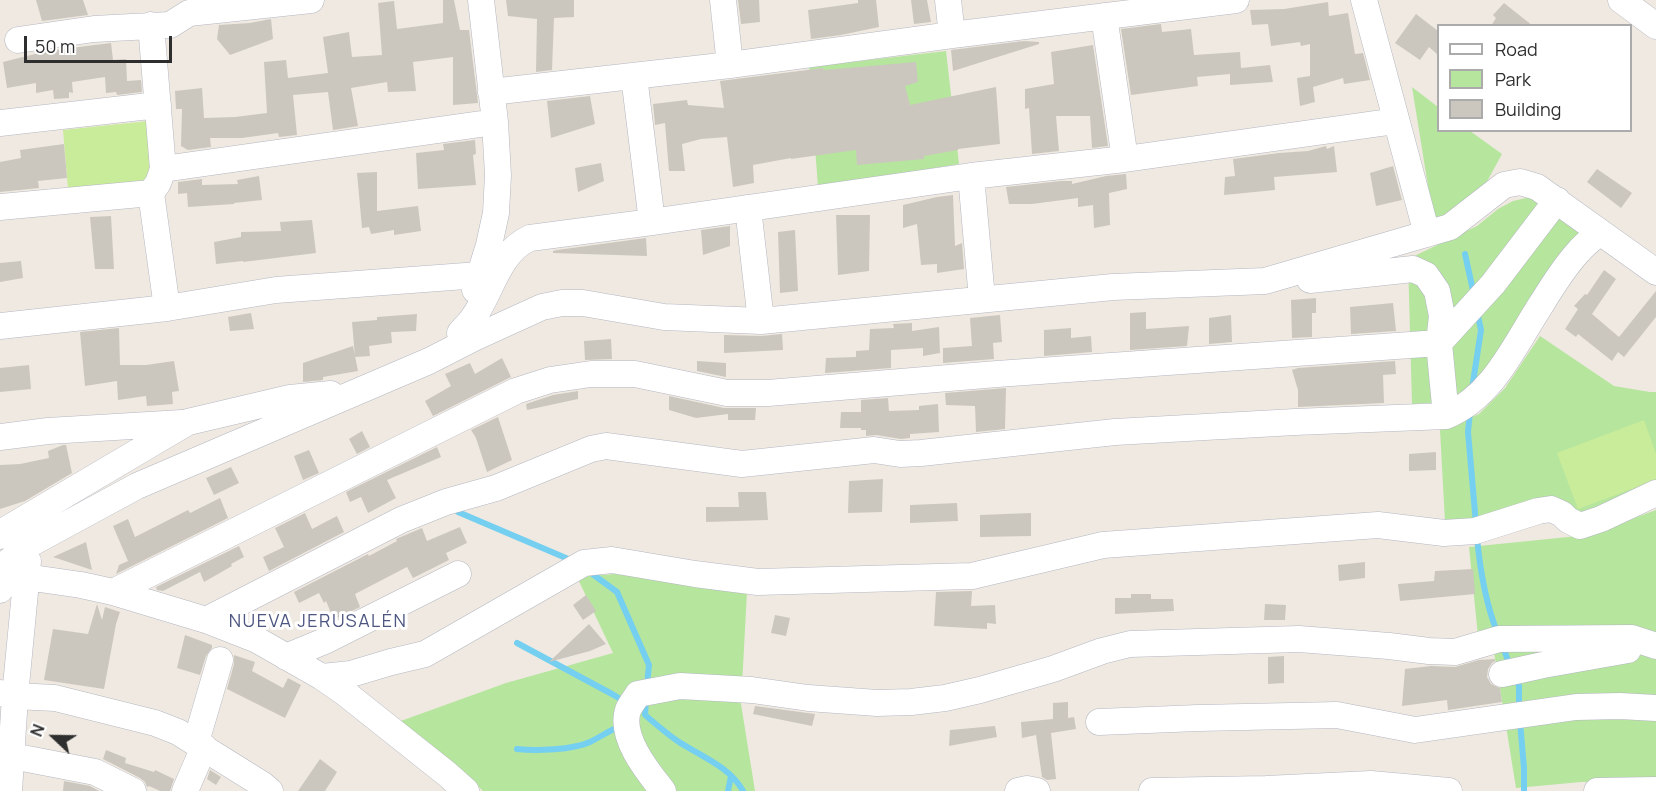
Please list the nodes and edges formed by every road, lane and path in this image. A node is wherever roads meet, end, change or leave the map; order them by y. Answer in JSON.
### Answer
{"nodes":[{"id":1,"x":311,"y":0,"type":"edge"},
{"id":2,"x":481,"y":0,"type":"edge"},
{"id":3,"x":723,"y":0,"type":"edge"},
{"id":4,"x":948,"y":0,"type":"edge"},
{"id":5,"x":1236,"y":0,"type":"edge"},
{"id":6,"x":1364,"y":0,"type":"edge"},
{"id":7,"x":1621,"y":0,"type":"edge"},
{"id":8,"x":188,"y":7,"type":"edge"},
{"id":9,"x":1104,"y":16,"type":"junction"},
{"id":10,"x":151,"y":25,"type":"junction"},
{"id":11,"x":1656,"y":26,"type":"edge"},
{"id":12,"x":952,"y":35,"type":"junction"},
{"id":13,"x":18,"y":40,"type":"dead end"},
{"id":14,"x":730,"y":65,"type":"junction"},
{"id":15,"x":634,"y":75,"type":"junction"},
{"id":16,"x":491,"y":92,"type":"junction"},
{"id":17,"x":158,"y":105,"type":"junction"},
{"id":18,"x":1395,"y":121,"type":"junction"},
{"id":19,"x":495,"y":122,"type":"junction"},
{"id":20,"x":0,"y":123,"type":"edge"},
{"id":21,"x":1125,"y":159,"type":"junction"},
{"id":22,"x":163,"y":169,"type":"junction"},
{"id":23,"x":971,"y":176,"type":"junction"},
{"id":24,"x":151,"y":193,"type":"junction"},
{"id":25,"x":1557,"y":200,"type":"junction"},
{"id":26,"x":0,"y":207,"type":"edge"},
{"id":27,"x":748,"y":208,"type":"junction"},
{"id":28,"x":652,"y":222,"type":"junction"},
{"id":29,"x":1600,"y":232,"type":"junction"},
{"id":30,"x":1427,"y":234,"type":"junction"},
{"id":31,"x":1656,"y":272,"type":"edge"},
{"id":32,"x":479,"y":275,"type":"junction"},
{"id":33,"x":1265,"y":281,"type":"junction"},
{"id":34,"x":982,"y":299,"type":"junction"},
{"id":35,"x":167,"y":308,"type":"junction"},
{"id":36,"x":761,"y":321,"type":"junction"},
{"id":37,"x":0,"y":326,"type":"edge"},
{"id":38,"x":460,"y":333,"type":"junction"},
{"id":39,"x":1439,"y":343,"type":"junction"},
{"id":40,"x":429,"y":361,"type":"junction"},
{"id":41,"x":357,"y":391,"type":"junction"},
{"id":42,"x":1446,"y":416,"type":"junction"},
{"id":43,"x":188,"y":422,"type":"junction"},
{"id":44,"x":0,"y":437,"type":"edge"},
{"id":45,"x":1656,"y":493,"type":"edge"},
{"id":46,"x":0,"y":536,"type":"edge"},
{"id":47,"x":30,"y":544,"type":"junction"},
{"id":48,"x":1,"y":574,"type":"edge"},
{"id":49,"x":458,"y":574,"type":"dead end"},
{"id":50,"x":26,"y":577,"type":"junction"},
{"id":51,"x":113,"y":592,"type":"junction"},
{"id":52,"x":206,"y":620,"type":"junction"},
{"id":53,"x":1656,"y":647,"type":"edge"},
{"id":54,"x":286,"y":657,"type":"junction"},
{"id":55,"x":220,"y":660,"type":"dead end"},
{"id":56,"x":1502,"y":674,"type":"dead end"},
{"id":57,"x":322,"y":677,"type":"junction"},
{"id":58,"x":7,"y":694,"type":"edge"},
{"id":59,"x":1656,"y":708,"type":"edge"},
{"id":60,"x":1099,"y":722,"type":"dead end"},
{"id":61,"x":200,"y":744,"type":"junction"},
{"id":62,"x":12,"y":756,"type":"junction"},
{"id":63,"x":1656,"y":790,"type":"edge"},
{"id":64,"x":9,"y":791,"type":"edge"},
{"id":65,"x":133,"y":791,"type":"edge"},
{"id":66,"x":185,"y":791,"type":"edge"},
{"id":67,"x":270,"y":791,"type":"edge"},
{"id":68,"x":466,"y":791,"type":"edge"},
{"id":69,"x":663,"y":791,"type":"edge"},
{"id":70,"x":1018,"y":791,"type":"edge"},
{"id":71,"x":1037,"y":791,"type":"edge"},
{"id":72,"x":1152,"y":791,"type":"edge"},
{"id":73,"x":1449,"y":791,"type":"edge"},
{"id":74,"x":1597,"y":791,"type":"edge"}],
"edges":[{"from":1,"to":8,"type":"street"},
{"from":2,"to":16,"type":"street"},
{"from":3,"to":14,"type":"street"},
{"from":4,"to":12,"type":"street"},
{"from":5,"to":9,"type":"street"},
{"from":6,"to":18,"type":"street"},
{"from":7,"to":11,"type":"street"},
{"from":8,"to":10,"type":"street"},
{"from":9,"to":12,"type":"street"},
{"from":9,"to":21,"type":"street"},
{"from":10,"to":13,"type":"street"},
{"from":10,"to":17,"type":"street"},
{"from":12,"to":14,"type":"street"},
{"from":14,"to":15,"type":"street"},
{"from":15,"to":16,"type":"street"},
{"from":15,"to":28,"type":"street"},
{"from":16,"to":19,"type":"street"},
{"from":17,"to":20,"type":"street"},
{"from":17,"to":22,"type":"street"},
{"from":18,"to":21,"type":"street"},
{"from":18,"to":30,"type":"street"},
{"from":19,"to":22,"type":"street"},
{"from":19,"to":32,"type":"street"},
{"from":21,"to":23,"type":"street"},
{"from":22,"to":24,"type":"street"},
{"from":23,"to":27,"type":"street"},
{"from":23,"to":34,"type":"street"},
{"from":24,"to":26,"type":"street"},
{"from":24,"to":35,"type":"street"},
{"from":25,"to":29,"type":"street"},
{"from":25,"to":30,"type":"street"},
{"from":25,"to":39,"type":"street"},
{"from":27,"to":28,"type":"street"},
{"from":27,"to":36,"type":"street"},
{"from":28,"to":38,"type":"street"},
{"from":29,"to":31,"type":"street"},
{"from":29,"to":42,"type":"street"},
{"from":30,"to":33,"type":"street"},
{"from":32,"to":35,"type":"street"},
{"from":32,"to":38,"type":"street"},
{"from":33,"to":34,"type":"street"},
{"from":33,"to":39,"type":"street"},
{"from":34,"to":36,"type":"street"},
{"from":35,"to":37,"type":"street"},
{"from":36,"to":40,"type":"street"},
{"from":38,"to":40,"type":"street"},
{"from":39,"to":42,"type":"street"},
{"from":39,"to":51,"type":"street"},
{"from":40,"to":41,"type":"street"},
{"from":41,"to":43,"type":"street"},
{"from":41,"to":47,"type":"street"},
{"from":42,"to":52,"type":"street"},
{"from":43,"to":44,"type":"street"},
{"from":43,"to":46,"type":"street"},
{"from":45,"to":57,"type":"street"},
{"from":47,"to":48,"type":"street"},
{"from":47,"to":50,"type":"street"},
{"from":48,"to":50,"type":"street"},
{"from":49,"to":54,"type":"street"},
{"from":50,"to":51,"type":"street"},
{"from":50,"to":58,"type":"street"},
{"from":51,"to":52,"type":"street"},
{"from":52,"to":54,"type":"street"},
{"from":53,"to":56,"type":"street"},
{"from":53,"to":69,"type":"street"},
{"from":54,"to":57,"type":"street"},
{"from":55,"to":61,"type":"street"},
{"from":57,"to":68,"type":"street"},
{"from":58,"to":61,"type":"street"},
{"from":58,"to":62,"type":"street"},
{"from":59,"to":60,"type":"street"},
{"from":61,"to":66,"type":"street"},
{"from":61,"to":67,"type":"street"},
{"from":62,"to":64,"type":"street"},
{"from":62,"to":65,"type":"street"},
{"from":63,"to":74,"type":"street"},
{"from":70,"to":71,"type":"street"},
{"from":72,"to":73,"type":"street"}]}
